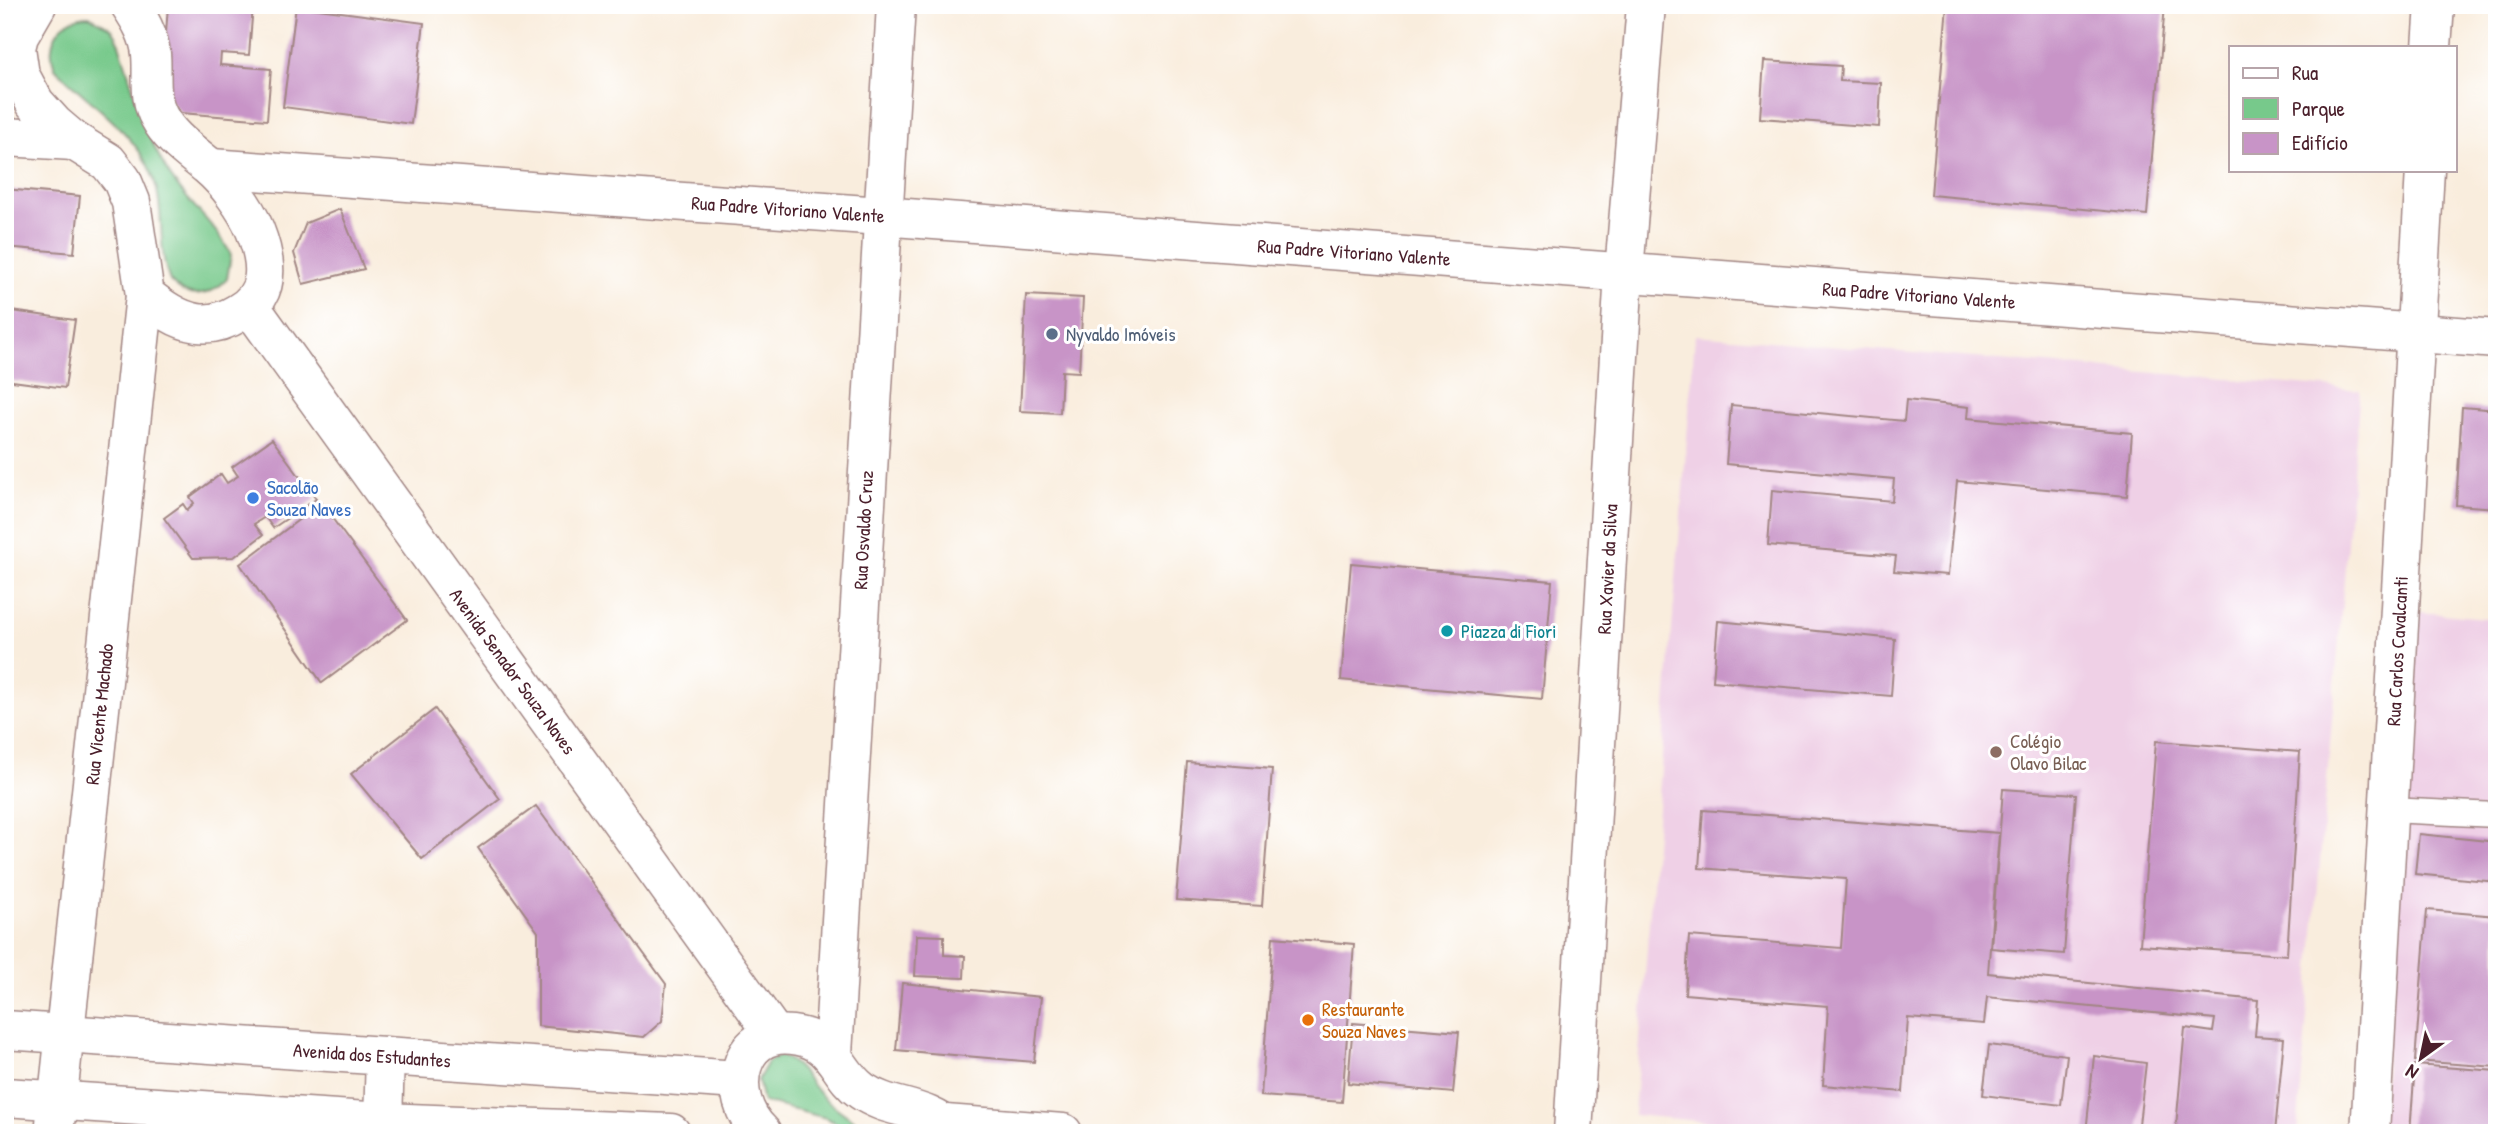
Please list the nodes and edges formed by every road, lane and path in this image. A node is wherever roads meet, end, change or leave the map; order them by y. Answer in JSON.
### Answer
{"nodes":[{"id":1,"x":37,"y":5,"type":"edge"},
{"id":2,"x":130,"y":5,"type":"edge"},
{"id":3,"x":896,"y":5,"type":"edge"},
{"id":4,"x":1646,"y":5,"type":"edge"},
{"id":5,"x":2435,"y":5,"type":"edge"},
{"id":6,"x":2432,"y":46,"type":"edge"},
{"id":7,"x":5,"y":137,"type":"edge"},
{"id":8,"x":74,"y":141,"type":"junction"},
{"id":9,"x":211,"y":168,"type":"junction"},
{"id":10,"x":2425,"y":172,"type":"edge"},
{"id":11,"x":881,"y":215,"type":"junction"},
{"id":12,"x":1624,"y":272,"type":"junction"},
{"id":13,"x":145,"y":295,"type":"junction"},
{"id":14,"x":250,"y":306,"type":"junction"},
{"id":15,"x":2415,"y":333,"type":"junction"},
{"id":16,"x":2497,"y":339,"type":"edge"},
{"id":17,"x":2388,"y":810,"type":"junction"},
{"id":18,"x":2497,"y":815,"type":"edge"},
{"id":19,"x":5,"y":1030,"type":"edge"},
{"id":20,"x":64,"y":1034,"type":"junction"},
{"id":21,"x":775,"y":1035,"type":"junction"},
{"id":22,"x":833,"y":1054,"type":"junction"},
{"id":23,"x":385,"y":1056,"type":"junction"},
{"id":24,"x":738,"y":1080,"type":"junction"},
{"id":25,"x":5,"y":1097,"type":"edge"},
{"id":26,"x":56,"y":1116,"type":"edge"},
{"id":27,"x":383,"y":1122,"type":"junction"},
{"id":28,"x":950,"y":1128,"type":"edge"},
{"id":29,"x":671,"y":1133,"type":"edge"},
{"id":30,"x":762,"y":1133,"type":"edge"},
{"id":31,"x":1063,"y":1133,"type":"edge"},
{"id":32,"x":1573,"y":1133,"type":"edge"},
{"id":33,"x":2370,"y":1133,"type":"edge"}],
"edges":[{"from":1,"to":8,"type":"street","name":"Rua Vicente Machado"},
{"from":2,"to":9,"type":"street"},
{"from":3,"to":11,"type":"street","name":"Rua Osvaldo Cruz"},
{"from":4,"to":12,"type":"street","name":"Rua Xavier da Silva"},
{"from":5,"to":6,"type":"street"},
{"from":7,"to":8,"type":"street"},
{"from":8,"to":13,"type":"street","name":"Rua Vicente Machado"},
{"from":9,"to":11,"type":"street","name":"Rua Padre Vitoriano Valente"},
{"from":9,"to":14,"type":"street"},
{"from":10,"to":15,"type":"street","name":"Rua Carlos Cavalcanti"},
{"from":11,"to":12,"type":"street","name":"Rua Padre Vitoriano Valente"},
{"from":11,"to":22,"type":"street","name":"Rua Osvaldo Cruz"},
{"from":12,"to":15,"type":"street","name":"Rua Padre Vitoriano Valente"},
{"from":12,"to":32,"type":"street","name":"Rua Xavier da Silva"},
{"from":13,"to":14,"type":"street"},
{"from":13,"to":20,"type":"street","name":"Rua Vicente Machado"},
{"from":14,"to":21,"type":"street","name":"Avenida Senador Souza Naves"},
{"from":15,"to":16,"type":"street","name":"Rua Padre Vitoriano Valente"},
{"from":15,"to":17,"type":"street","name":"Rua Carlos Cavalcanti"},
{"from":17,"to":18,"type":"lane"},
{"from":17,"to":33,"type":"street","name":"Rua Carlos Cavalcanti"},
{"from":19,"to":20,"type":"street","name":"Avenida dos Estudantes"},
{"from":20,"to":23,"type":"street","name":"Avenida dos Estudantes"},
{"from":20,"to":26,"type":"street","name":"Rua Vicente Machado"},
{"from":21,"to":22,"type":"street"},
{"from":21,"to":24,"type":"street"},
{"from":22,"to":28,"type":"street"},
{"from":23,"to":24,"type":"street","name":"Avenida dos Estudantes"},
{"from":23,"to":27,"type":"street"},
{"from":24,"to":30,"type":"street"},
{"from":25,"to":26,"type":"street"},
{"from":26,"to":27,"type":"street"},
{"from":27,"to":29,"type":"street"},
{"from":28,"to":31,"type":"street"}]}
